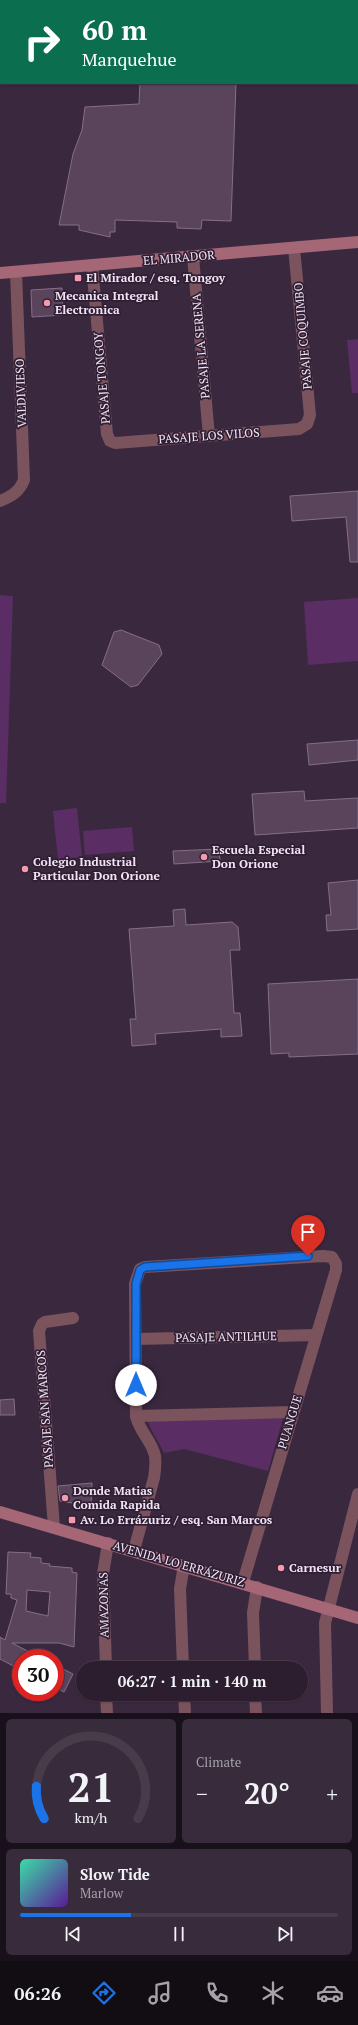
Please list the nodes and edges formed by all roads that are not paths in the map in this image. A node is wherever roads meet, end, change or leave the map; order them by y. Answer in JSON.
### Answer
{"nodes":[{"id":1,"x":358,"y":242,"type":"edge"},
{"id":2,"x":294,"y":248,"type":"junction"},
{"id":3,"x":193,"y":257,"type":"junction"},
{"id":4,"x":92,"y":265,"type":"junction"},
{"id":5,"x":16,"y":272,"type":"junction"},
{"id":6,"x":0,"y":273,"type":"edge"},
{"id":7,"x":307,"y":424,"type":"joint"},
{"id":8,"x":209,"y":436,"type":"junction"},
{"id":9,"x":110,"y":441,"type":"joint"},
{"id":10,"x":0,"y":500,"type":"edge"},
{"id":11,"x":73,"y":1318,"type":"dead end"},
{"id":12,"x":316,"y":1335,"type":"junction"},
{"id":13,"x":136,"y":1339,"type":"junction"},
{"id":14,"x":293,"y":1412,"type":"junction"},
{"id":15,"x":136,"y":1416,"type":"junction"},
{"id":16,"x":358,"y":1494,"type":"edge"},
{"id":17,"x":0,"y":1512,"type":"edge"},
{"id":18,"x":355,"y":1514,"type":"edge"},
{"id":19,"x":54,"y":1527,"type":"junction"},
{"id":20,"x":108,"y":1543,"type":"junction"},
{"id":21,"x":134,"y":1550,"type":"junction"},
{"id":22,"x":184,"y":1565,"type":"junction"},
{"id":23,"x":243,"y":1582,"type":"junction"},
{"id":24,"x":258,"y":1587,"type":"junction"},
{"id":25,"x":328,"y":1608,"type":"junction"},
{"id":26,"x":358,"y":1618,"type":"edge"},
{"id":27,"x":106,"y":1661,"type":"edge"},
{"id":28,"x":183,"y":1661,"type":"edge"},
{"id":29,"x":255,"y":1661,"type":"edge"},
{"id":30,"x":106,"y":1701,"type":"edge"},
{"id":31,"x":184,"y":1701,"type":"edge"},
{"id":32,"x":255,"y":1701,"type":"edge"},
{"id":33,"x":107,"y":1713,"type":"edge"},
{"id":34,"x":185,"y":1713,"type":"edge"},
{"id":35,"x":256,"y":1713,"type":"edge"},
{"id":36,"x":326,"y":1713,"type":"edge"}],
"edges":[{"from":1,"to":2,"type":"main road","name":"EL MIRADOR"},
{"from":2,"to":3,"type":"main road","name":"EL MIRADOR"},
{"from":2,"to":7,"type":"street","name":"PASAJE COQUIMBO"},
{"from":3,"to":4,"type":"main road","name":"EL MIRADOR"},
{"from":3,"to":8,"type":"street","name":"PASAJE LA SERENA"},
{"from":4,"to":5,"type":"main road","name":"EL MIRADOR"},
{"from":4,"to":9,"type":"street","name":"PASAJE TONGOY"},
{"from":5,"to":6,"type":"main road","name":"EL MIRADOR"},
{"from":5,"to":10,"type":"street","name":"VALDIVIESO"},
{"from":7,"to":8,"type":"street","name":"PASAJE LOS VILOS"},
{"from":8,"to":9,"type":"street","name":"PASAJE LOS VILOS"},
{"from":11,"to":19,"type":"street","name":"PASAJE SAN MARCOS"},
{"from":12,"to":13,"type":"street","name":"PASAJE ANTILHUE"},
{"from":12,"to":13,"type":"street","name":"PUANGUE"},
{"from":12,"to":14,"type":"street","name":"PUANGUE"},
{"from":13,"to":15,"type":"street"},
{"from":14,"to":15,"type":"street"},
{"from":14,"to":23,"type":"street","name":"PUANGUE"},
{"from":15,"to":21,"type":"street"},
{"from":16,"to":18,"type":"street"},
{"from":17,"to":19,"type":"main road","name":"AVENIDA LO ERRÁZURIZ"},
{"from":18,"to":25,"type":"street"},
{"from":19,"to":20,"type":"main road","name":"AVENIDA LO ERRÁZURIZ"},
{"from":20,"to":21,"type":"main road","name":"AVENIDA LO ERRÁZURIZ"},
{"from":20,"to":27,"type":"street","name":"AMAZONAS"},
{"from":21,"to":22,"type":"main road","name":"AVENIDA LO ERRÁZURIZ"},
{"from":22,"to":23,"type":"main road","name":"AVENIDA LO ERRÁZURIZ"},
{"from":22,"to":28,"type":"street"},
{"from":23,"to":24,"type":"main road","name":"AVENIDA LO ERRÁZURIZ"},
{"from":24,"to":25,"type":"main road","name":"AVENIDA LO ERRÁZURIZ"},
{"from":24,"to":29,"type":"street"},
{"from":25,"to":26,"type":"main road","name":"AVENIDA LO ERRÁZURIZ"},
{"from":25,"to":36,"type":"street"},
{"from":30,"to":33,"type":"street"},
{"from":31,"to":34,"type":"street"},
{"from":32,"to":35,"type":"street"}]}
